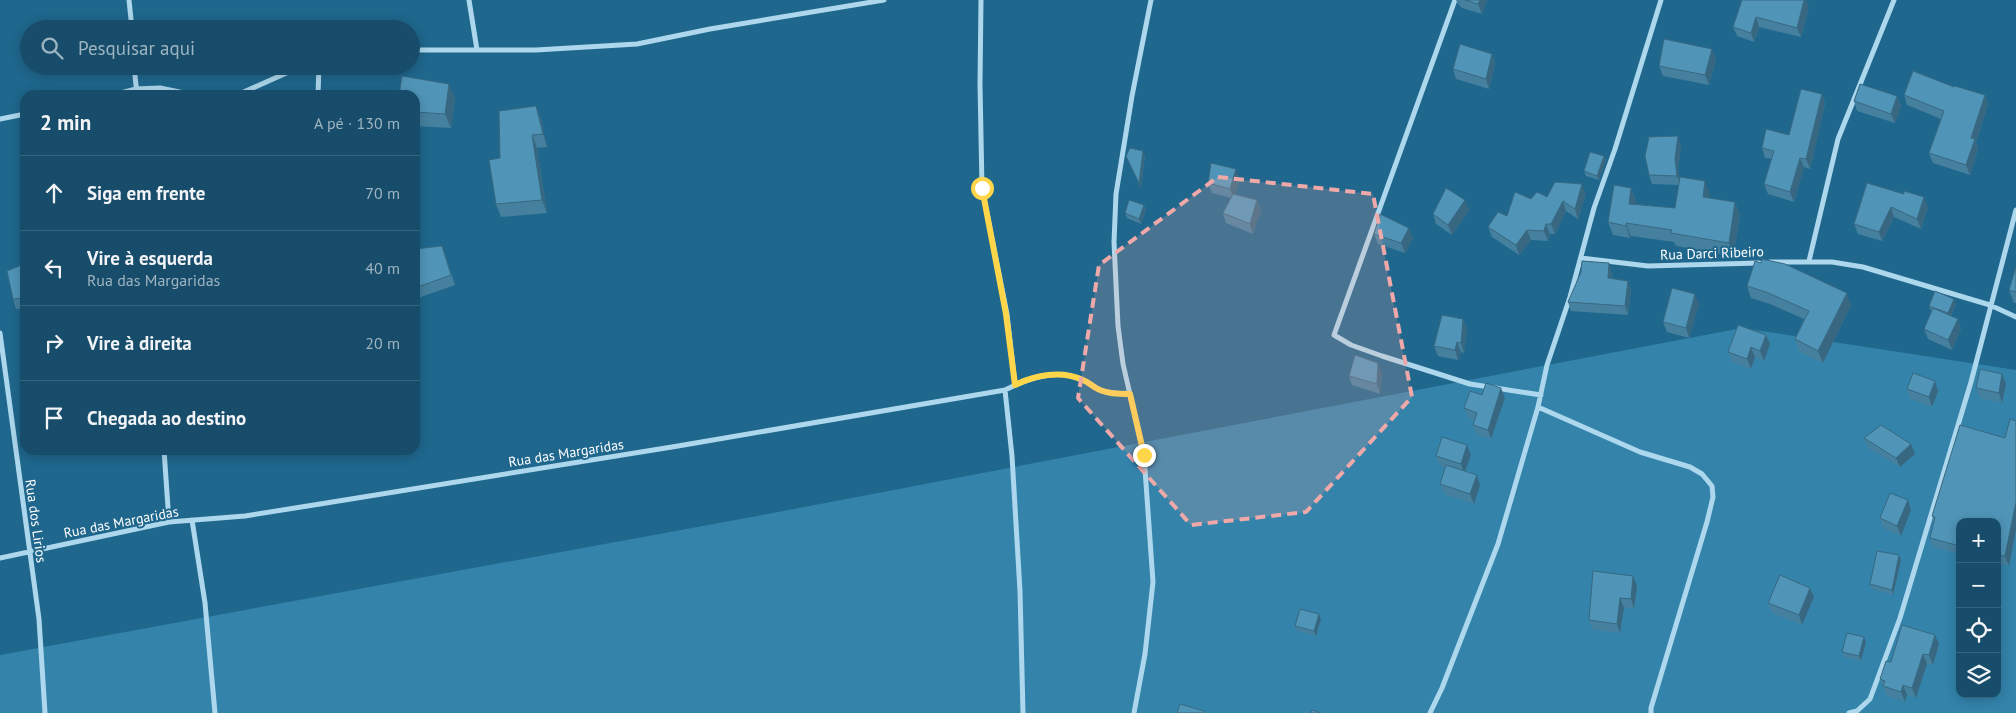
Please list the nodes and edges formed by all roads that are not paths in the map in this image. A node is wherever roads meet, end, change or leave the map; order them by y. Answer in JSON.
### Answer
{"nodes":[{"id":1,"x":129,"y":0,"type":"edge"},
{"id":2,"x":469,"y":0,"type":"edge"},
{"id":3,"x":884,"y":0,"type":"edge"},
{"id":4,"x":981,"y":0,"type":"edge"},
{"id":5,"x":1151,"y":0,"type":"edge"},
{"id":6,"x":1455,"y":0,"type":"edge"},
{"id":7,"x":1661,"y":0,"type":"edge"},
{"id":8,"x":1894,"y":0,"type":"edge"},
{"id":9,"x":131,"y":20,"type":"edge"},
{"id":10,"x":420,"y":50,"type":"edge"},
{"id":11,"x":477,"y":50,"type":"junction"},
{"id":12,"x":135,"y":75,"type":"edge"},
{"id":13,"x":282,"y":75,"type":"edge"},
{"id":14,"x":319,"y":75,"type":"edge"},
{"id":15,"x":136,"y":90,"type":"edge"},
{"id":16,"x":148,"y":90,"type":"edge"},
{"id":17,"x":170,"y":90,"type":"edge"},
{"id":18,"x":248,"y":90,"type":"edge"},
{"id":19,"x":318,"y":90,"type":"edge"},
{"id":20,"x":20,"y":115,"type":"edge"},
{"id":21,"x":0,"y":119,"type":"edge"},
{"id":22,"x":2016,"y":210,"type":"edge"},
{"id":23,"x":1581,"y":258,"type":"junction"},
{"id":24,"x":1809,"y":261,"type":"junction"},
{"id":25,"x":1990,"y":306,"type":"junction"},
{"id":26,"x":2016,"y":316,"type":"edge"},
{"id":27,"x":0,"y":333,"type":"edge"},
{"id":28,"x":1015,"y":385,"type":"junction"},
{"id":29,"x":1005,"y":390,"type":"junction"},
{"id":30,"x":1130,"y":394,"type":"junction"},
{"id":31,"x":1541,"y":395,"type":"junction"},
{"id":32,"x":1538,"y":407,"type":"junction"},
{"id":33,"x":164,"y":455,"type":"edge"},
{"id":34,"x":192,"y":520,"type":"junction"},
{"id":35,"x":169,"y":522,"type":"junction"},
{"id":36,"x":29,"y":552,"type":"junction"},
{"id":37,"x":0,"y":558,"type":"edge"},
{"id":38,"x":45,"y":713,"type":"edge"},
{"id":39,"x":215,"y":713,"type":"edge"},
{"id":40,"x":1023,"y":713,"type":"edge"},
{"id":41,"x":1134,"y":713,"type":"edge"},
{"id":42,"x":1430,"y":713,"type":"edge"},
{"id":43,"x":1651,"y":713,"type":"edge"},
{"id":44,"x":1849,"y":713,"type":"edge"}],
"edges":[{"from":1,"to":9,"type":"street"},
{"from":2,"to":11,"type":"street"},
{"from":3,"to":11,"type":"street"},
{"from":4,"to":28,"type":"street"},
{"from":5,"to":30,"type":"street"},
{"from":6,"to":31,"type":"street"},
{"from":7,"to":23,"type":"street"},
{"from":8,"to":24,"type":"street"},
{"from":10,"to":11,"type":"street"},
{"from":12,"to":15,"type":"street"},
{"from":13,"to":18,"type":"street"},
{"from":14,"to":19,"type":"street"},
{"from":16,"to":17,"type":"street"},
{"from":20,"to":21,"type":"street"},
{"from":22,"to":25,"type":"street"},
{"from":23,"to":24,"type":"street","name":"Rua Darci Ribeiro"},
{"from":23,"to":31,"type":"street"},
{"from":24,"to":25,"type":"street","name":"Rua Darci Ribeiro"},
{"from":25,"to":26,"type":"street","name":"Rua Darci Ribeiro"},
{"from":25,"to":44,"type":"street"},
{"from":27,"to":36,"type":"street","name":"Rua dos Lirios"},
{"from":28,"to":29,"type":"street","name":"Rua das Margaridas"},
{"from":28,"to":30,"type":"street","name":"Rua das Margaridas"},
{"from":29,"to":34,"type":"street","name":"Rua das Margaridas"},
{"from":29,"to":40,"type":"street"},
{"from":30,"to":41,"type":"street"},
{"from":31,"to":32,"type":"street"},
{"from":32,"to":42,"type":"street"},
{"from":32,"to":43,"type":"street"},
{"from":33,"to":35,"type":"street"},
{"from":34,"to":35,"type":"street","name":"Rua das Margaridas"},
{"from":34,"to":39,"type":"street"},
{"from":35,"to":36,"type":"street","name":"Rua das Margaridas"},
{"from":36,"to":37,"type":"street","name":"Rua das Margaridas"},
{"from":36,"to":38,"type":"street","name":"Rua dos Lirios"}]}
